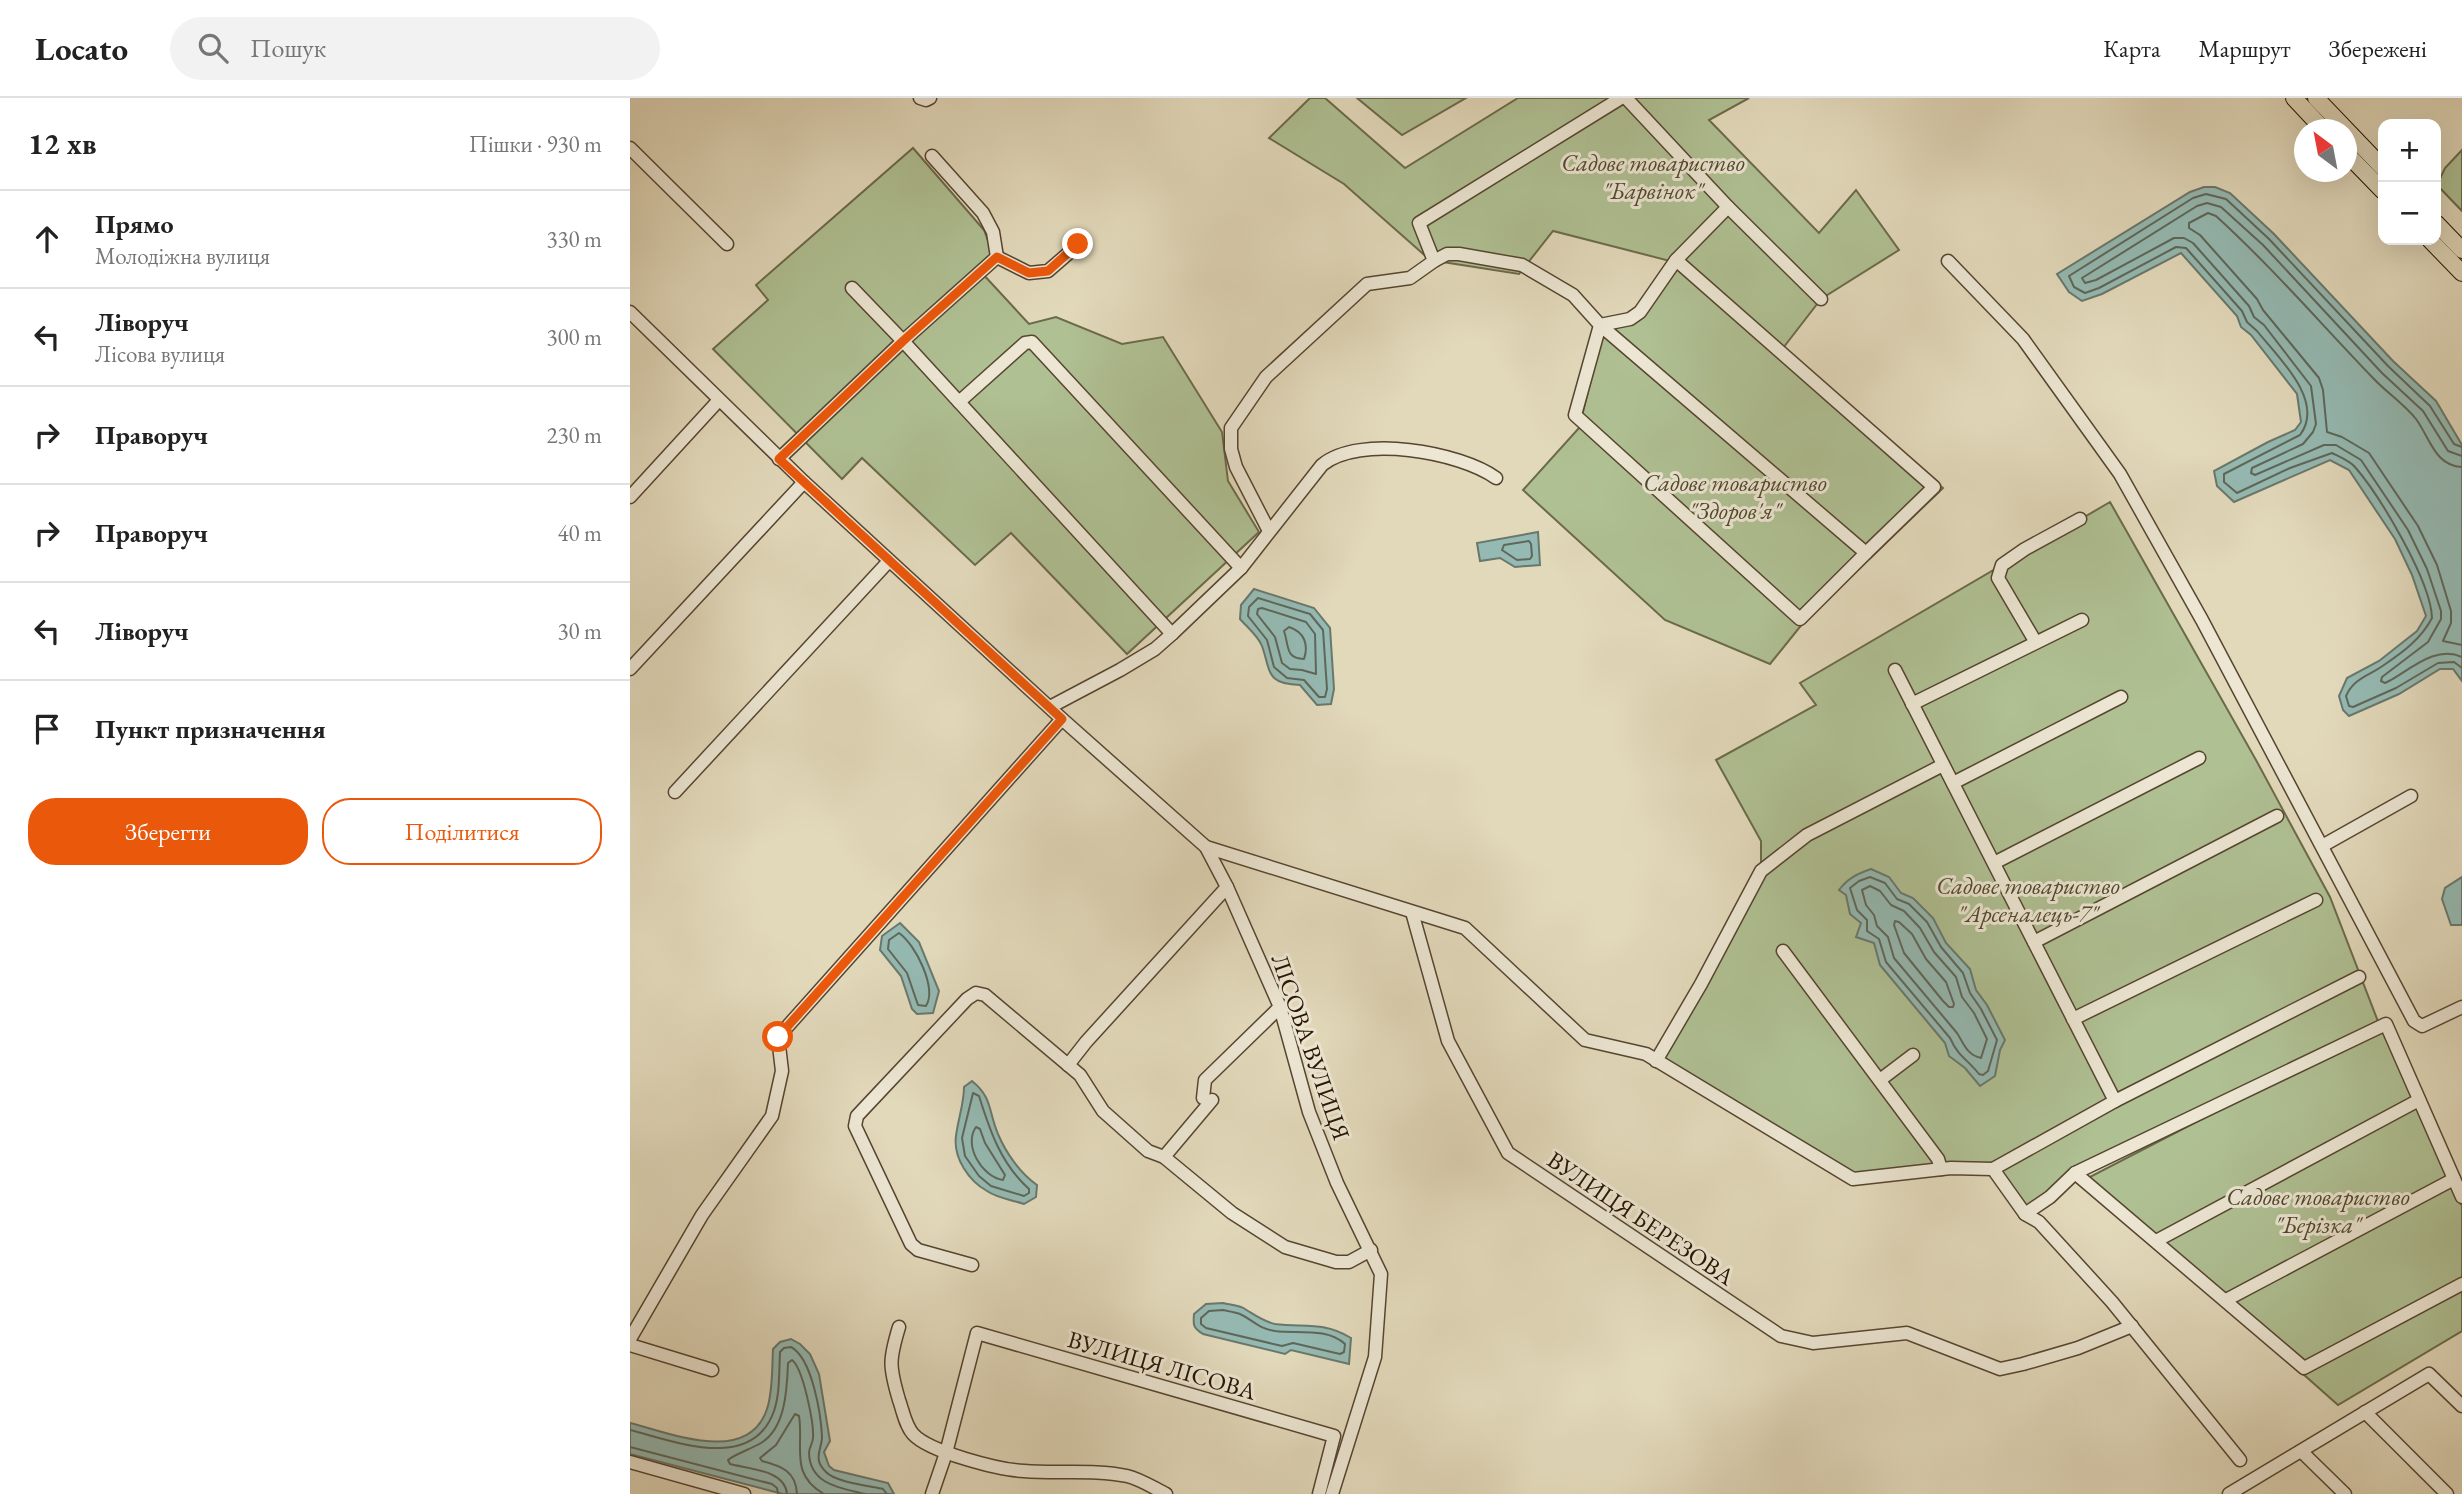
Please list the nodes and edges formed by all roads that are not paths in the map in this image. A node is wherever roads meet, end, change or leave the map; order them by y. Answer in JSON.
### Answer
{"nodes":[{"id":1,"x":920,"y":98,"type":"edge"},
{"id":2,"x":930,"y":98,"type":"edge"},
{"id":3,"x":1624,"y":98,"type":"edge"},
{"id":4,"x":2294,"y":98,"type":"edge"},
{"id":5,"x":2316,"y":98,"type":"edge"},
{"id":6,"x":2314,"y":119,"type":"edge"},
{"id":7,"x":630,"y":148,"type":"edge"},
{"id":8,"x":932,"y":156,"type":"dead end"},
{"id":9,"x":2378,"y":163,"type":"edge"},
{"id":10,"x":2357,"y":164,"type":"edge"},
{"id":11,"x":2378,"y":186,"type":"edge"},
{"id":12,"x":1728,"y":207,"type":"junction"},
{"id":13,"x":2441,"y":228,"type":"edge"},
{"id":14,"x":727,"y":244,"type":"dead end"},
{"id":15,"x":1078,"y":244,"type":"dead end"},
{"id":16,"x":2435,"y":245,"type":"edge"},
{"id":17,"x":2462,"y":250,"type":"edge"},
{"id":18,"x":997,"y":257,"type":"junction"},
{"id":19,"x":1676,"y":260,"type":"junction"},
{"id":20,"x":1434,"y":261,"type":"junction"},
{"id":21,"x":1948,"y":261,"type":"dead end"},
{"id":22,"x":2462,"y":273,"type":"edge"},
{"id":23,"x":852,"y":288,"type":"dead end"},
{"id":24,"x":1821,"y":299,"type":"dead end"},
{"id":25,"x":630,"y":312,"type":"edge"},
{"id":26,"x":1600,"y":325,"type":"junction"},
{"id":27,"x":903,"y":341,"type":"junction"},
{"id":28,"x":719,"y":400,"type":"junction"},
{"id":29,"x":960,"y":402,"type":"junction"},
{"id":30,"x":779,"y":459,"type":"junction"},
{"id":31,"x":1496,"y":478,"type":"dead end"},
{"id":32,"x":804,"y":482,"type":"junction"},
{"id":33,"x":630,"y":497,"type":"edge"},
{"id":34,"x":2080,"y":519,"type":"dead end"},
{"id":35,"x":1269,"y":531,"type":"junction"},
{"id":36,"x":1866,"y":553,"type":"junction"},
{"id":37,"x":889,"y":561,"type":"junction"},
{"id":38,"x":1241,"y":568,"type":"junction"},
{"id":39,"x":2082,"y":620,"type":"dead end"},
{"id":40,"x":1172,"y":634,"type":"junction"},
{"id":41,"x":2035,"y":642,"type":"junction"},
{"id":42,"x":630,"y":669,"type":"edge"},
{"id":43,"x":1895,"y":670,"type":"dead end"},
{"id":44,"x":2121,"y":697,"type":"dead end"},
{"id":45,"x":1913,"y":704,"type":"junction"},
{"id":46,"x":1050,"y":707,"type":"junction"},
{"id":47,"x":1062,"y":719,"type":"junction"},
{"id":48,"x":2199,"y":758,"type":"dead end"},
{"id":49,"x":1943,"y":765,"type":"junction"},
{"id":50,"x":1953,"y":783,"type":"junction"},
{"id":51,"x":675,"y":792,"type":"dead end"},
{"id":52,"x":2411,"y":796,"type":"dead end"},
{"id":53,"x":2277,"y":816,"type":"dead end"},
{"id":54,"x":2322,"y":846,"type":"junction"},
{"id":55,"x":1206,"y":847,"type":"junction"},
{"id":56,"x":1994,"y":863,"type":"junction"},
{"id":57,"x":1227,"y":887,"type":"junction"},
{"id":58,"x":2316,"y":900,"type":"dead end"},
{"id":59,"x":1412,"y":912,"type":"junction"},
{"id":60,"x":2034,"y":942,"type":"junction"},
{"id":61,"x":1783,"y":951,"type":"dead end"},
{"id":62,"x":2359,"y":977,"type":"dead end"},
{"id":63,"x":1280,"y":1007,"type":"junction"},
{"id":64,"x":2462,"y":1007,"type":"edge"},
{"id":65,"x":2073,"y":1019,"type":"junction"},
{"id":66,"x":1913,"y":1055,"type":"dead end"},
{"id":67,"x":1656,"y":1061,"type":"junction"},
{"id":68,"x":1068,"y":1065,"type":"junction"},
{"id":69,"x":1880,"y":1080,"type":"junction"},
{"id":70,"x":2419,"y":1100,"type":"junction"},
{"id":71,"x":2115,"y":1101,"type":"junction"},
{"id":72,"x":1164,"y":1157,"type":"junction"},
{"id":73,"x":1993,"y":1169,"type":"junction"},
{"id":74,"x":1941,"y":1170,"type":"junction"},
{"id":75,"x":2076,"y":1173,"type":"junction"},
{"id":76,"x":2454,"y":1179,"type":"junction"},
{"id":77,"x":2462,"y":1197,"type":"edge"},
{"id":78,"x":2025,"y":1214,"type":"junction"},
{"id":79,"x":2157,"y":1241,"type":"junction"},
{"id":80,"x":1371,"y":1250,"type":"junction"},
{"id":81,"x":972,"y":1265,"type":"dead end"},
{"id":82,"x":2462,"y":1284,"type":"edge"},
{"id":83,"x":2226,"y":1300,"type":"junction"},
{"id":84,"x":2132,"y":1326,"type":"junction"},
{"id":85,"x":900,"y":1327,"type":"dead end"},
{"id":86,"x":630,"y":1339,"type":"edge"},
{"id":87,"x":630,"y":1345,"type":"edge"},
{"id":88,"x":712,"y":1370,"type":"dead end"},
{"id":89,"x":2462,"y":1406,"type":"edge"},
{"id":90,"x":2365,"y":1412,"type":"junction"},
{"id":91,"x":2301,"y":1451,"type":"junction"},
{"id":92,"x":946,"y":1453,"type":"junction"},
{"id":93,"x":2240,"y":1460,"type":"dead end"},
{"id":94,"x":630,"y":1462,"type":"edge"},
{"id":95,"x":2237,"y":1492,"type":"edge"},
{"id":96,"x":744,"y":1494,"type":"edge"},
{"id":97,"x":932,"y":1494,"type":"edge"},
{"id":98,"x":1166,"y":1494,"type":"edge"},
{"id":99,"x":1318,"y":1494,"type":"edge"},
{"id":100,"x":1332,"y":1494,"type":"edge"},
{"id":101,"x":2345,"y":1494,"type":"edge"},
{"id":102,"x":2447,"y":1494,"type":"edge"}],
"edges":[{"from":1,"to":2,"type":"street"},
{"from":3,"to":12,"type":"street"},
{"from":3,"to":20,"type":"street"},
{"from":4,"to":6,"type":"main road"},
{"from":5,"to":9,"type":"main road"},
{"from":7,"to":14,"type":"street"},
{"from":8,"to":18,"type":"street"},
{"from":10,"to":11,"type":"main road"},
{"from":12,"to":19,"type":"street"},
{"from":12,"to":24,"type":"street"},
{"from":13,"to":17,"type":"main road"},
{"from":15,"to":18,"type":"street"},
{"from":16,"to":22,"type":"main road"},
{"from":18,"to":27,"type":"street"},
{"from":19,"to":26,"type":"street"},
{"from":19,"to":36,"type":"street"},
{"from":20,"to":26,"type":"street"},
{"from":20,"to":35,"type":"street"},
{"from":21,"to":54,"type":"street"},
{"from":23,"to":27,"type":"street"},
{"from":25,"to":28,"type":"street","name":"ЛІСОВА ВУЛИЦЯ"},
{"from":26,"to":36,"type":"street"},
{"from":26,"to":36,"type":"street"},
{"from":27,"to":29,"type":"street"},
{"from":27,"to":30,"type":"street"},
{"from":28,"to":30,"type":"street","name":"ЛІСОВА ВУЛИЦЯ"},
{"from":28,"to":33,"type":"street"},
{"from":29,"to":38,"type":"street"},
{"from":29,"to":40,"type":"street"},
{"from":30,"to":32,"type":"street","name":"ЛІСОВА ВУЛИЦЯ"},
{"from":31,"to":35,"type":"street"},
{"from":32,"to":37,"type":"street","name":"ЛІСОВА ВУЛИЦЯ"},
{"from":32,"to":42,"type":"street"},
{"from":34,"to":41,"type":"street"},
{"from":35,"to":38,"type":"street"},
{"from":37,"to":46,"type":"street","name":"ЛІСОВА ВУЛИЦЯ"},
{"from":37,"to":51,"type":"street"},
{"from":38,"to":40,"type":"street"},
{"from":39,"to":41,"type":"street"},
{"from":40,"to":46,"type":"street"},
{"from":41,"to":45,"type":"street"},
{"from":43,"to":45,"type":"street"},
{"from":44,"to":50,"type":"street"},
{"from":45,"to":49,"type":"street"},
{"from":46,"to":47,"type":"street","name":"ЛІСОВА ВУЛИЦЯ"},
{"from":47,"to":55,"type":"street","name":"ЛІСОВА ВУЛИЦЯ"},
{"from":47,"to":86,"type":"street"},
{"from":48,"to":56,"type":"street"},
{"from":49,"to":50,"type":"street"},
{"from":49,"to":67,"type":"street"},
{"from":50,"to":56,"type":"street"},
{"from":52,"to":54,"type":"street"},
{"from":53,"to":60,"type":"street"},
{"from":54,"to":64,"type":"street"},
{"from":55,"to":57,"type":"street","name":"ЛІСОВА ВУЛИЦЯ"},
{"from":55,"to":59,"type":"street"},
{"from":56,"to":60,"type":"street"},
{"from":57,"to":63,"type":"street","name":"ЛІСОВА ВУЛИЦЯ"},
{"from":57,"to":68,"type":"street"},
{"from":58,"to":65,"type":"street"},
{"from":59,"to":67,"type":"street"},
{"from":59,"to":84,"type":"street","name":"ВУЛИЦЯ БЕРЕЗОВА"},
{"from":60,"to":65,"type":"street"},
{"from":61,"to":69,"type":"street"},
{"from":62,"to":71,"type":"street"},
{"from":63,"to":72,"type":"street"},
{"from":63,"to":80,"type":"street","name":"ЛІСОВА ВУЛИЦЯ"},
{"from":65,"to":71,"type":"street"},
{"from":66,"to":69,"type":"street"},
{"from":67,"to":74,"type":"street"},
{"from":68,"to":72,"type":"street"},
{"from":68,"to":81,"type":"street"},
{"from":69,"to":74,"type":"street"},
{"from":70,"to":75,"type":"street"},
{"from":70,"to":76,"type":"street"},
{"from":70,"to":79,"type":"street"},
{"from":71,"to":73,"type":"street"},
{"from":72,"to":80,"type":"street"},
{"from":73,"to":74,"type":"street"},
{"from":73,"to":78,"type":"street"},
{"from":75,"to":78,"type":"street"},
{"from":75,"to":79,"type":"street"},
{"from":76,"to":77,"type":"street"},
{"from":76,"to":83,"type":"street"},
{"from":78,"to":84,"type":"street"},
{"from":79,"to":83,"type":"street"},
{"from":80,"to":100,"type":"street","name":"ЛІСОВА ВУЛИЦЯ"},
{"from":82,"to":83,"type":"street"},
{"from":84,"to":93,"type":"street"},
{"from":85,"to":92,"type":"street"},
{"from":87,"to":88,"type":"street"},
{"from":89,"to":90,"type":"street"},
{"from":90,"to":91,"type":"street"},
{"from":90,"to":102,"type":"street"},
{"from":91,"to":95,"type":"street"},
{"from":91,"to":101,"type":"street"},
{"from":92,"to":97,"type":"street"},
{"from":92,"to":98,"type":"street"},
{"from":92,"to":99,"type":"street","name":"ВУЛИЦЯ ЛІСОВА"},
{"from":94,"to":96,"type":"street"}]}
